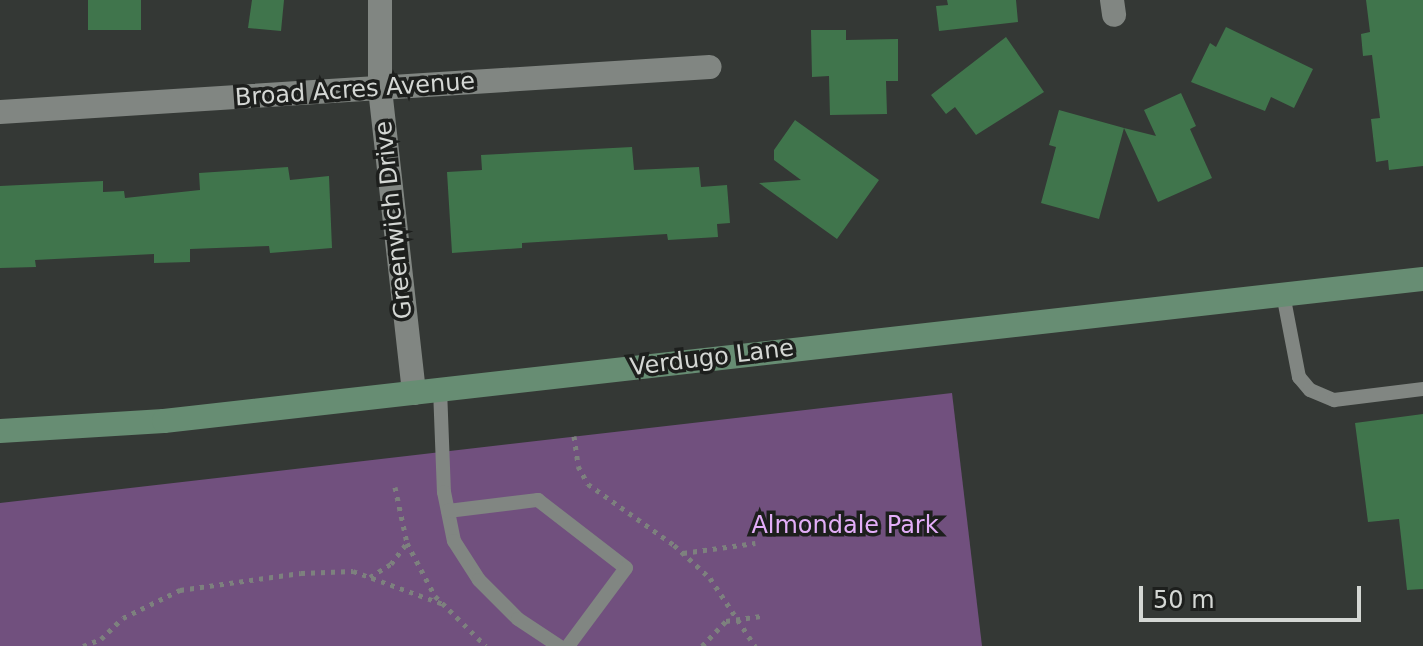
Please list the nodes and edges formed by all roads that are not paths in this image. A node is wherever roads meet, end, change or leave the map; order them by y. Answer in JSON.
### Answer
{"nodes":[{"id":1,"x":380,"y":0,"type":"edge"},
{"id":2,"x":710,"y":67,"type":"dead end"},
{"id":3,"x":380,"y":89,"type":"junction"},
{"id":4,"x":0,"y":112,"type":"edge"},
{"id":5,"x":1423,"y":279,"type":"edge"},
{"id":6,"x":1283,"y":294,"type":"junction"},
{"id":7,"x":440,"y":389,"type":"junction"},
{"id":8,"x":1423,"y":389,"type":"edge"},
{"id":9,"x":414,"y":393,"type":"junction"},
{"id":10,"x":0,"y":431,"type":"edge"},
{"id":11,"x":448,"y":511,"type":"junction"},
{"id":12,"x":559,"y":646,"type":"edge"},
{"id":13,"x":568,"y":646,"type":"edge"}],
"edges":[{"from":1,"to":3,"type":"street","name":"Greenwich Drive"},
{"from":2,"to":3,"type":"street","name":"Broad Acres Avenue"},
{"from":3,"to":4,"type":"street","name":"Broad Acres Avenue"},
{"from":3,"to":9,"type":"street","name":"Greenwich Drive"},
{"from":5,"to":6,"type":"street","name":"Verdugo Lane"},
{"from":6,"to":7,"type":"street","name":"Verdugo Lane"},
{"from":6,"to":8,"type":"lane"},
{"from":7,"to":9,"type":"street","name":"Verdugo Lane"},
{"from":7,"to":11,"type":"lane"},
{"from":9,"to":10,"type":"street","name":"Verdugo Lane"},
{"from":11,"to":12,"type":"lane"},
{"from":11,"to":13,"type":"lane"}]}
